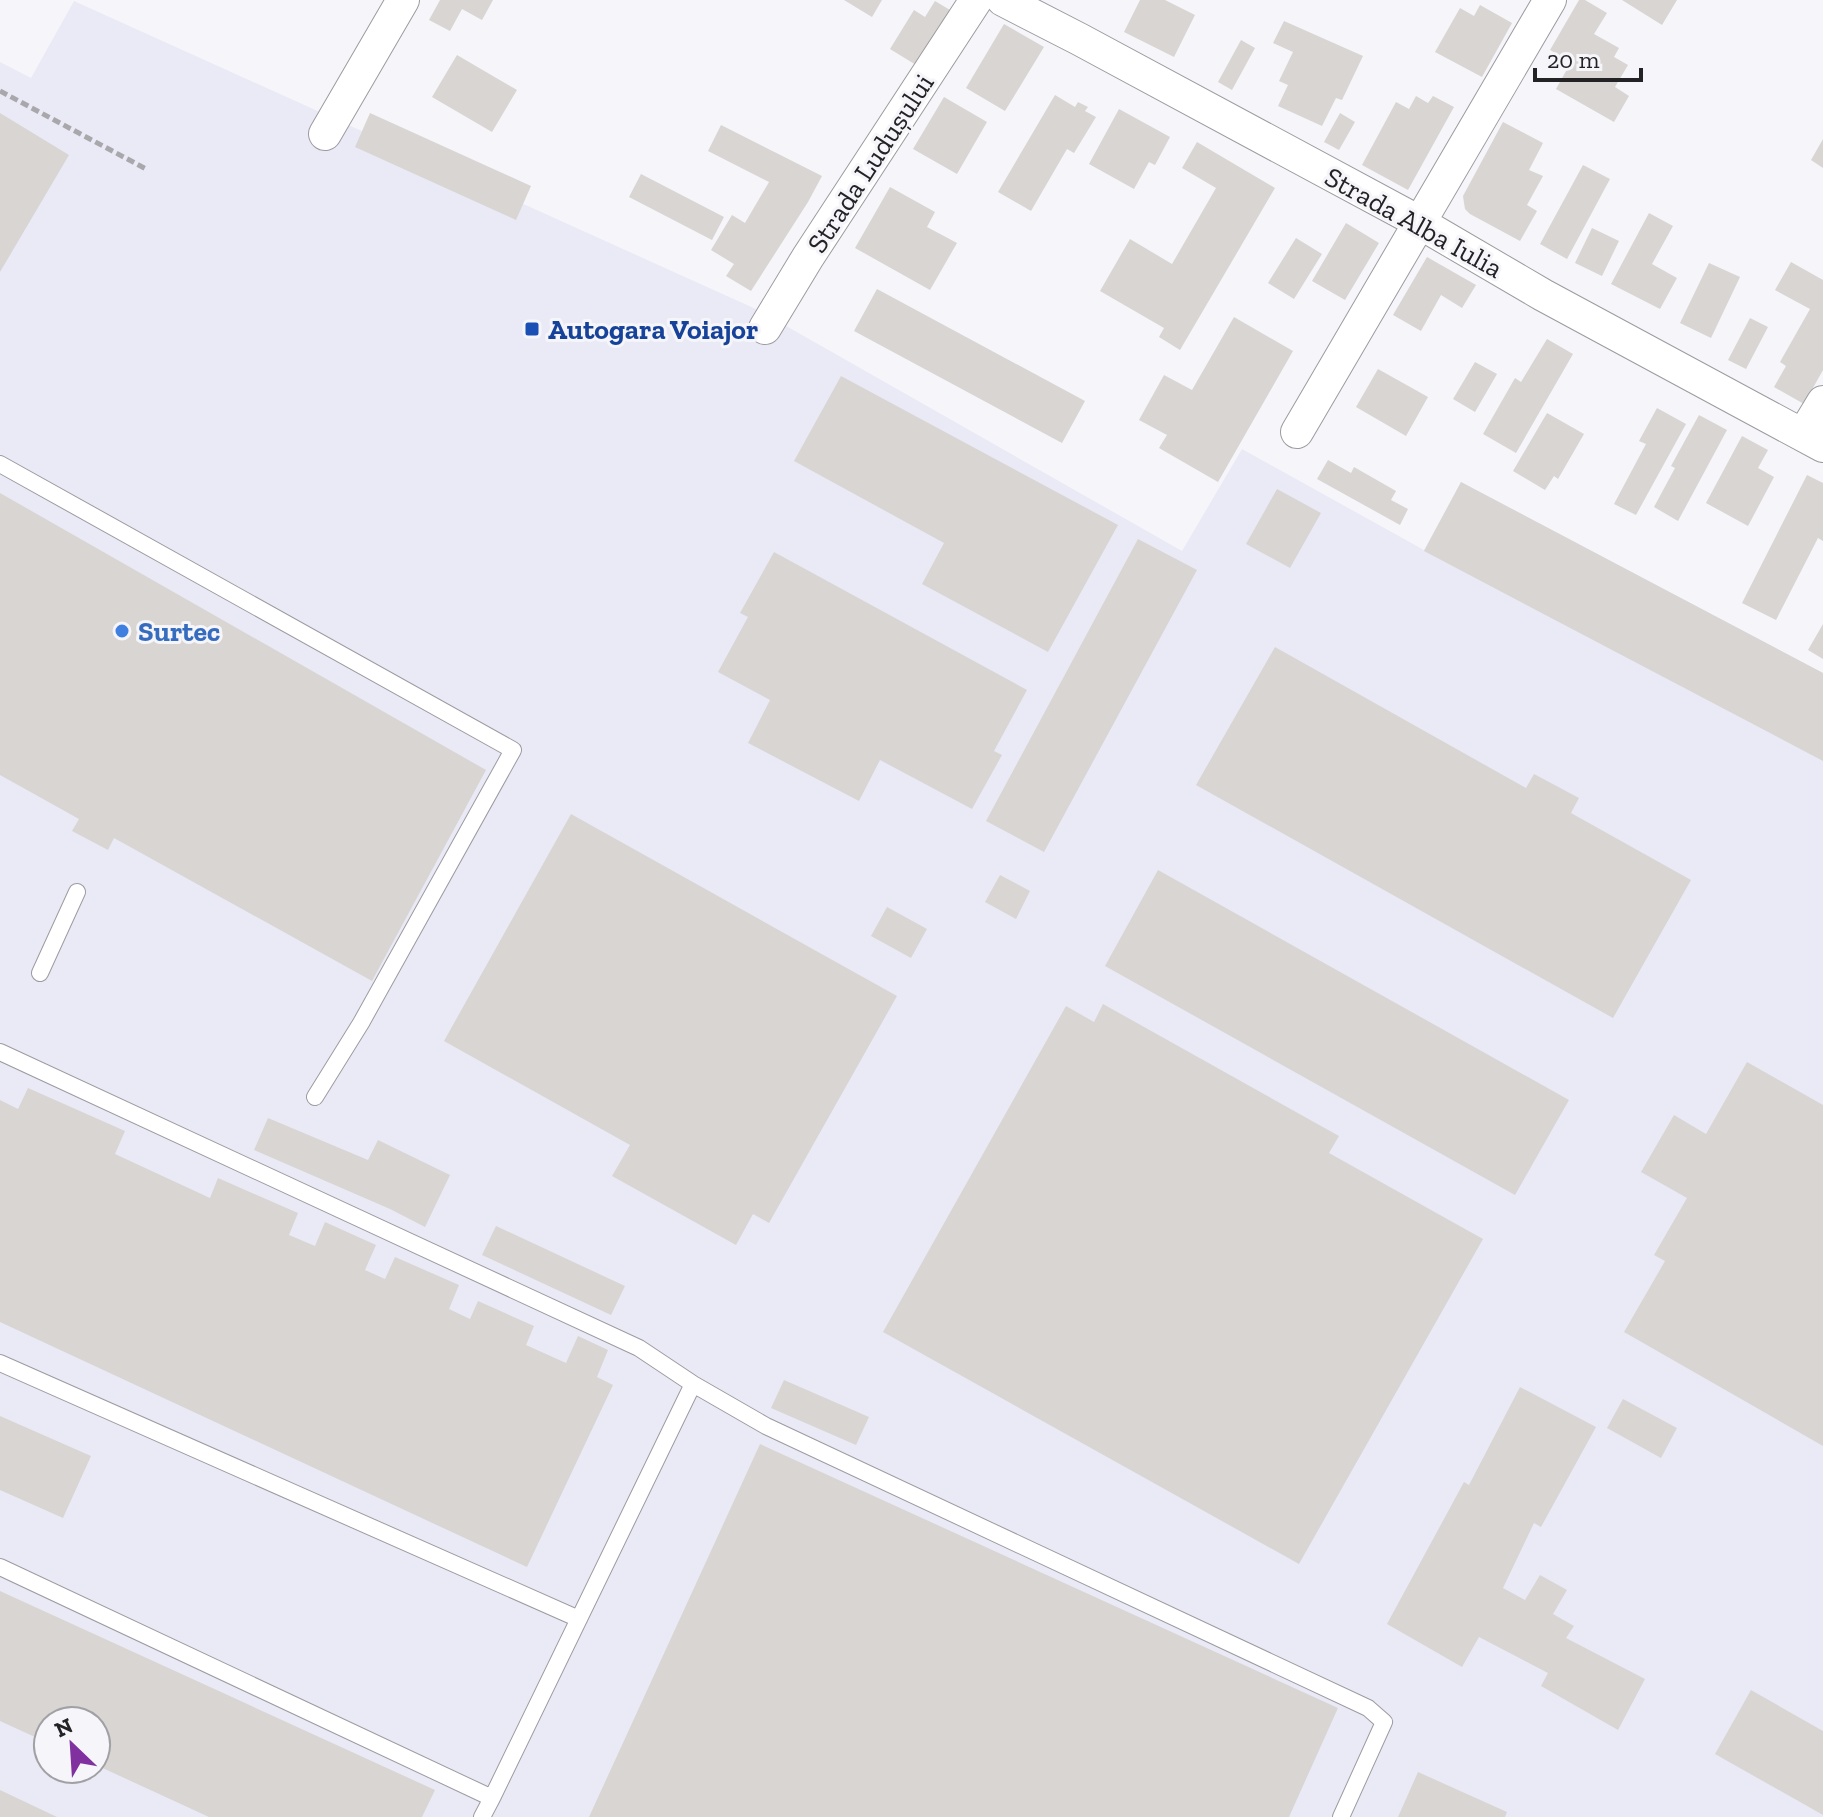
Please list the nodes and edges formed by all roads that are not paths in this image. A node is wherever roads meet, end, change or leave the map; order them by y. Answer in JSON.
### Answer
{"nodes":[{"id":1,"x":403,"y":0,"type":"edge"},
{"id":2,"x":976,"y":0,"type":"edge"},
{"id":3,"x":1003,"y":0,"type":"edge"},
{"id":4,"x":1550,"y":0,"type":"edge"},
{"id":5,"x":325,"y":134,"type":"dead end"},
{"id":6,"x":1420,"y":223,"type":"junction"},
{"id":7,"x":765,"y":328,"type":"dead end"},
{"id":8,"x":1823,"y":402,"type":"edge"},
{"id":9,"x":1297,"y":432,"type":"dead end"},
{"id":10,"x":1813,"y":440,"type":"edge"},
{"id":11,"x":0,"y":464,"type":"edge"},
{"id":12,"x":77,"y":892,"type":"dead end"},
{"id":13,"x":40,"y":973,"type":"dead end"},
{"id":14,"x":0,"y":1052,"type":"edge"},
{"id":15,"x":315,"y":1097,"type":"dead end"},
{"id":16,"x":0,"y":1363,"type":"edge"},
{"id":17,"x":693,"y":1384,"type":"junction"},
{"id":18,"x":0,"y":1567,"type":"edge"},
{"id":19,"x":579,"y":1619,"type":"junction"},
{"id":20,"x":492,"y":1798,"type":"junction"},
{"id":21,"x":482,"y":1817,"type":"edge"},
{"id":22,"x":1341,"y":1817,"type":"edge"}],
"edges":[{"from":1,"to":5,"type":"street"},
{"from":2,"to":7,"type":"street","name":"Strada Ludușului"},
{"from":3,"to":6,"type":"street","name":"Strada Alba Iulia"},
{"from":4,"to":6,"type":"street"},
{"from":6,"to":9,"type":"street"},
{"from":6,"to":10,"type":"street","name":"Strada Alba Iulia"},
{"from":8,"to":10,"type":"street"},
{"from":11,"to":15,"type":"lane"},
{"from":12,"to":13,"type":"lane"},
{"from":14,"to":17,"type":"lane"},
{"from":16,"to":19,"type":"lane"},
{"from":17,"to":19,"type":"lane"},
{"from":17,"to":22,"type":"lane"},
{"from":18,"to":20,"type":"lane"},
{"from":19,"to":20,"type":"lane"},
{"from":20,"to":21,"type":"lane"}]}
